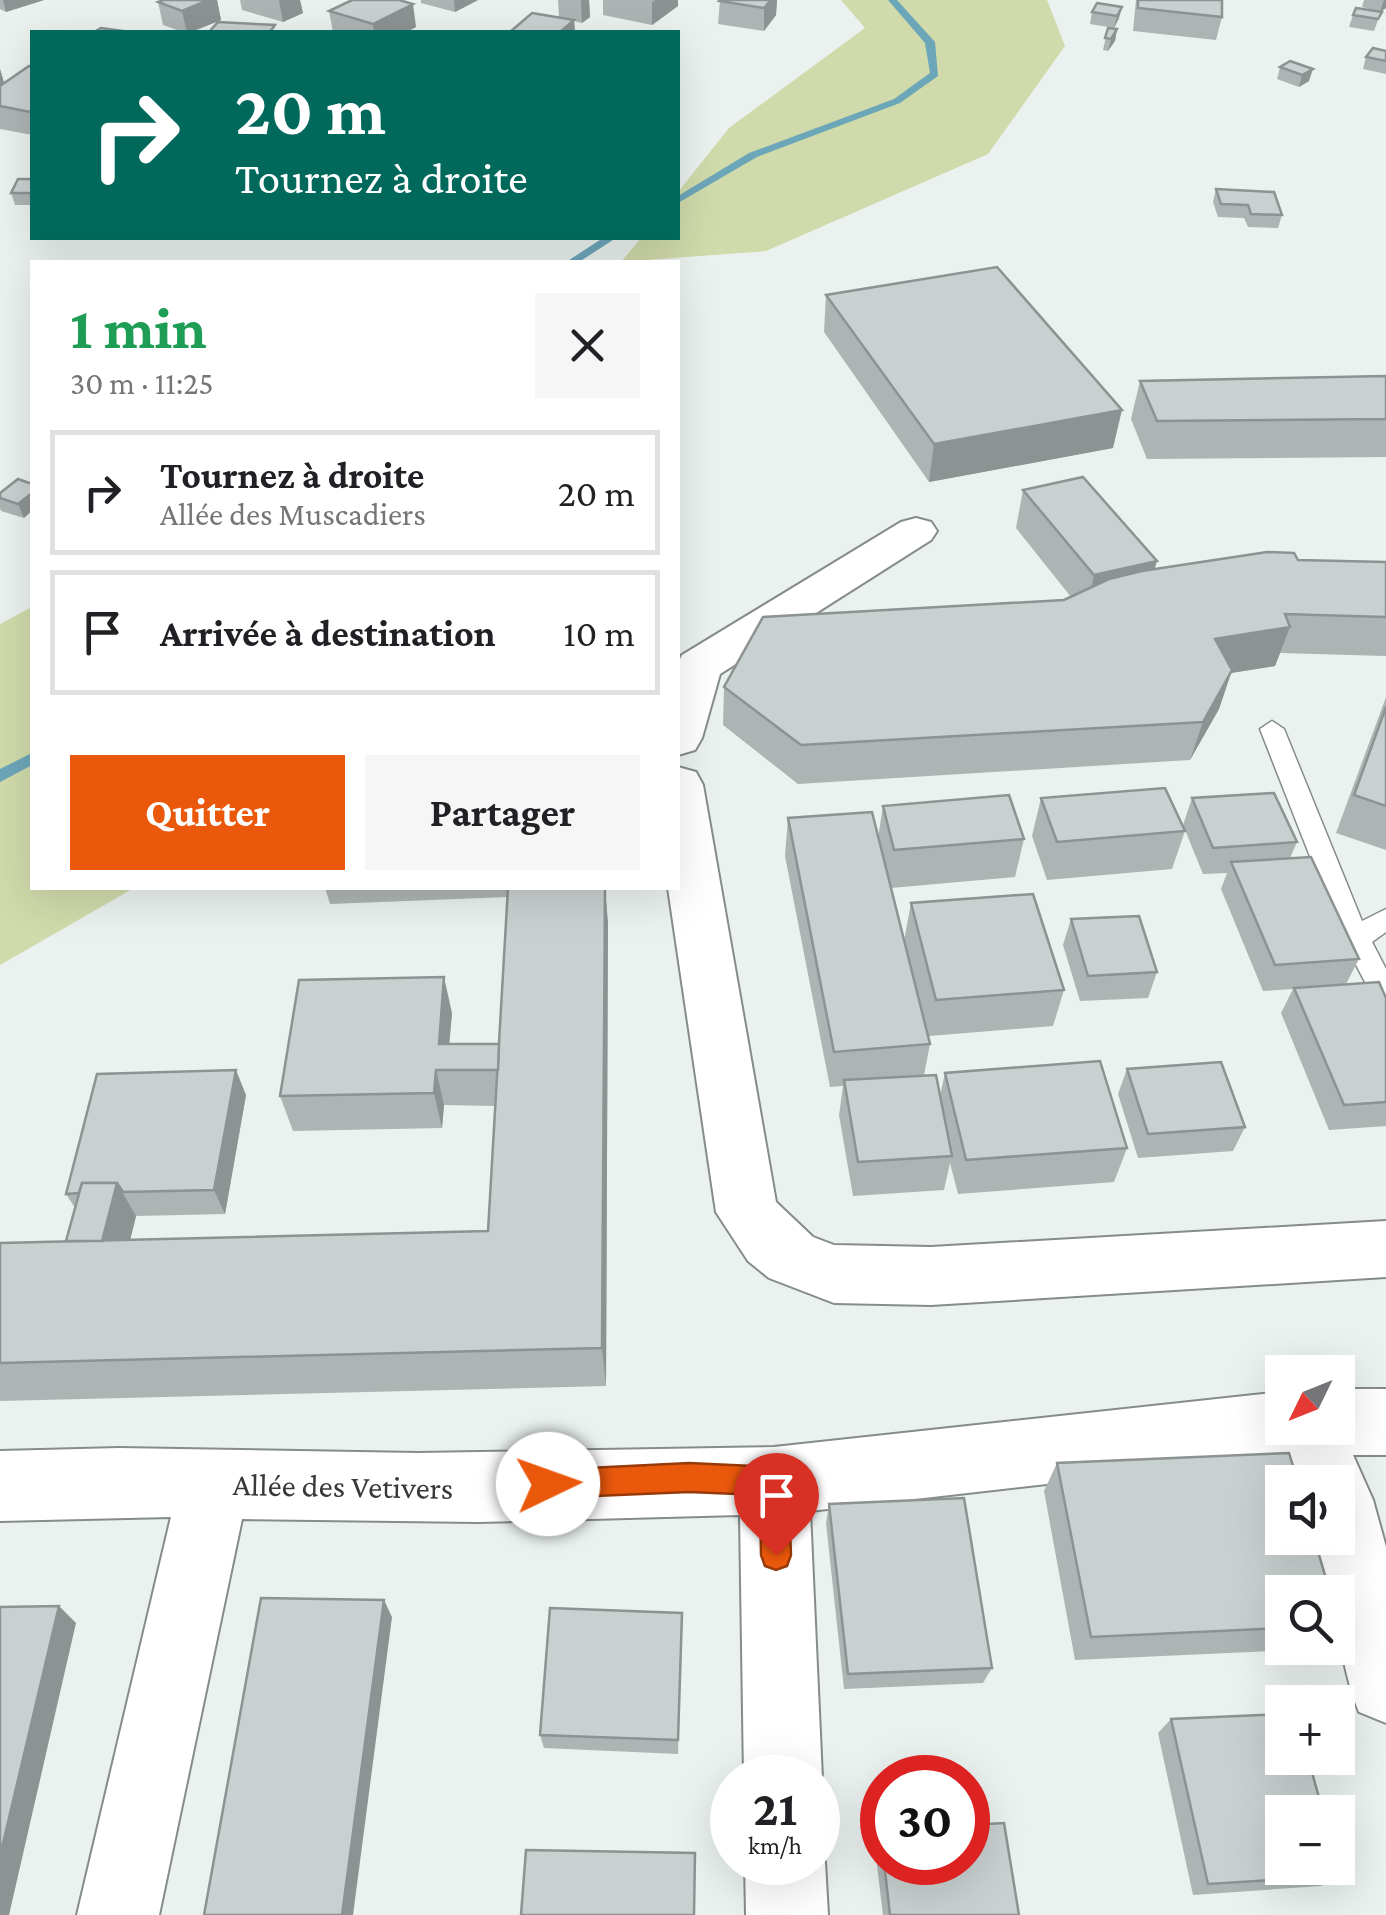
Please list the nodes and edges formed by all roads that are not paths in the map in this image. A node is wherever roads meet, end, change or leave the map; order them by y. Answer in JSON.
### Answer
{"nodes":[{"id":1,"x":916,"y":531,"type":"dead end"},
{"id":2,"x":1272,"y":730,"type":"dead end"},
{"id":3,"x":680,"y":731,"type":"edge"},
{"id":4,"x":680,"y":797,"type":"edge"},
{"id":5,"x":1386,"y":919,"type":"edge"},
{"id":6,"x":1356,"y":938,"type":"junction"},
{"id":7,"x":1386,"y":995,"type":"edge"},
{"id":8,"x":1386,"y":1249,"type":"edge"},
{"id":9,"x":1355,"y":1422,"type":"edge"},
{"id":10,"x":1386,"y":1422,"type":"edge"},
{"id":11,"x":1265,"y":1427,"type":"edge"},
{"id":12,"x":774,"y":1481,"type":"junction"},
{"id":13,"x":214,"y":1485,"type":"junction"},
{"id":14,"x":0,"y":1486,"type":"edge"},
{"id":15,"x":1352,"y":1555,"type":"edge"},
{"id":16,"x":1386,"y":1685,"type":"edge"},
{"id":17,"x":782,"y":1755,"type":"edge"},
{"id":18,"x":786,"y":1885,"type":"edge"},
{"id":19,"x":118,"y":1915,"type":"edge"},
{"id":20,"x":787,"y":1915,"type":"edge"}],
"edges":[{"from":1,"to":3,"type":"street"},
{"from":2,"to":6,"type":"lane"},
{"from":4,"to":8,"type":"street"},
{"from":5,"to":6,"type":"lane"},
{"from":6,"to":7,"type":"lane"},
{"from":9,"to":10,"type":"street"},
{"from":11,"to":12,"type":"street","name":"Allée des Vetivers"},
{"from":12,"to":13,"type":"street","name":"Allée des Vetivers"},
{"from":12,"to":17,"type":"street"},
{"from":13,"to":14,"type":"street","name":"Allée des Vetivers"},
{"from":13,"to":19,"type":"street"},
{"from":15,"to":16,"type":"street"},
{"from":18,"to":20,"type":"street"}]}
